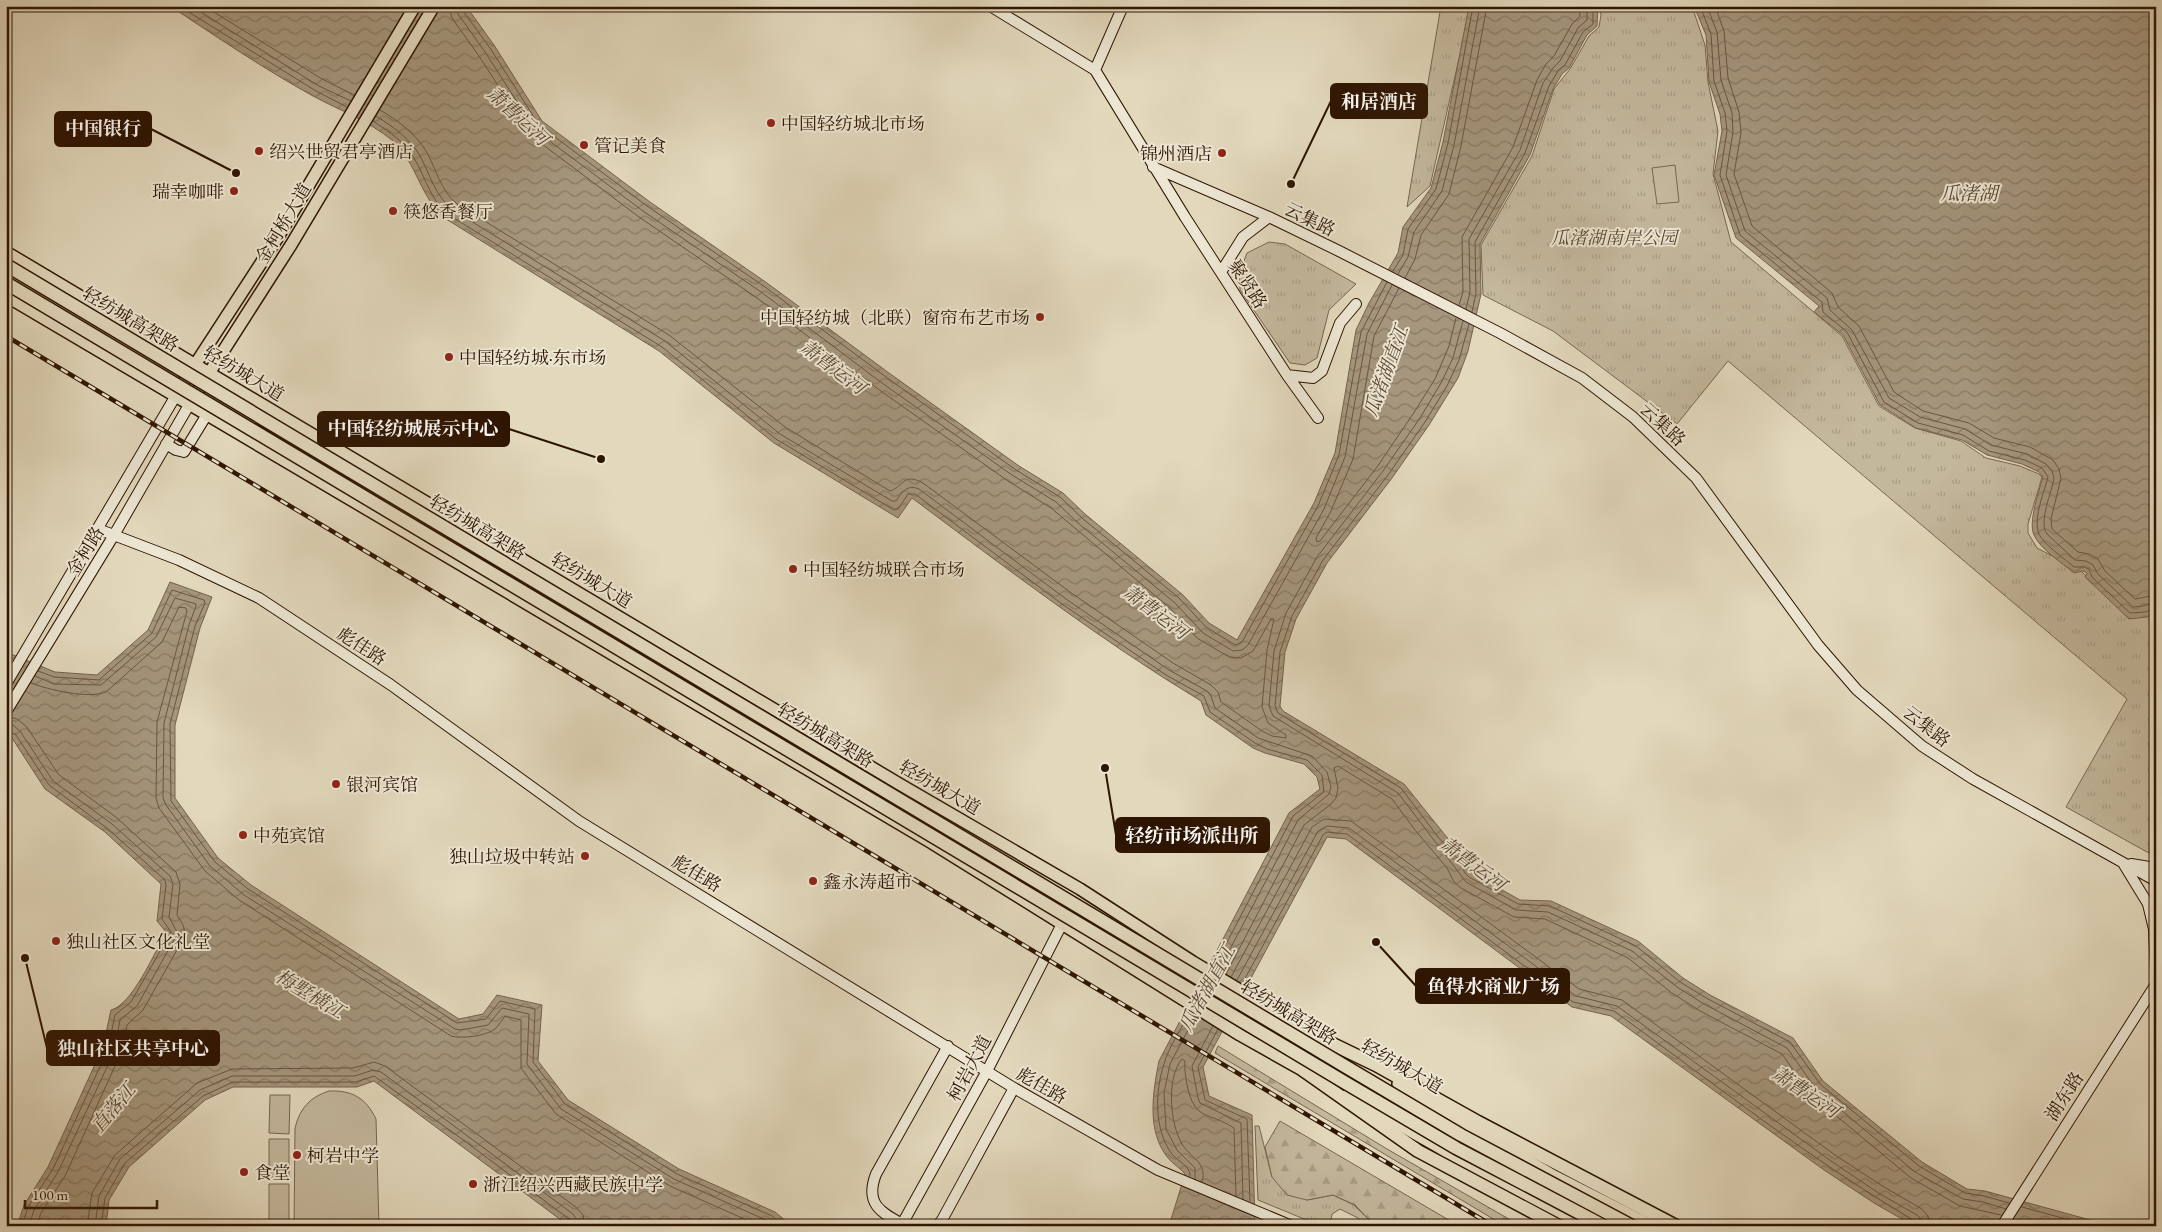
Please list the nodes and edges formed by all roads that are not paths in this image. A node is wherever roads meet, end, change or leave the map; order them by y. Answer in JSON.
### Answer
{"nodes":[{"id":1,"x":415,"y":6,"type":"edge"},
{"id":2,"x":434,"y":6,"type":"edge"},
{"id":3,"x":990,"y":6,"type":"edge"},
{"id":4,"x":1123,"y":6,"type":"edge"},
{"id":5,"x":1094,"y":70,"type":"junction"},
{"id":6,"x":1153,"y":167,"type":"junction"},
{"id":7,"x":1269,"y":217,"type":"junction"},
{"id":8,"x":6,"y":252,"type":"edge"},
{"id":9,"x":6,"y":265,"type":"edge"},
{"id":10,"x":1221,"y":272,"type":"junction"},
{"id":11,"x":6,"y":283,"type":"edge"},
{"id":12,"x":6,"y":296,"type":"edge"},
{"id":13,"x":1356,"y":304,"type":"dead end"},
{"id":14,"x":195,"y":364,"type":"junction"},
{"id":15,"x":210,"y":372,"type":"junction"},
{"id":16,"x":1287,"y":375,"type":"junction"},
{"id":17,"x":175,"y":397,"type":"junction"},
{"id":18,"x":189,"y":405,"type":"junction"},
{"id":19,"x":206,"y":416,"type":"junction"},
{"id":20,"x":1318,"y":418,"type":"dead end"},
{"id":21,"x":166,"y":444,"type":"junction"},
{"id":22,"x":98,"y":529,"type":"junction"},
{"id":23,"x":114,"y":534,"type":"junction"},
{"id":24,"x":6,"y":684,"type":"edge"},
{"id":25,"x":6,"y":712,"type":"edge"},
{"id":26,"x":2122,"y":862,"type":"junction"},
{"id":27,"x":2156,"y":868,"type":"edge"},
{"id":28,"x":2156,"y":881,"type":"edge"},
{"id":29,"x":1062,"y":924,"type":"junction"},
{"id":30,"x":2156,"y":974,"type":"edge"},
{"id":31,"x":2156,"y":984,"type":"edge"},
{"id":32,"x":1320,"y":1038,"type":"junction"},
{"id":33,"x":948,"y":1046,"type":"junction"},
{"id":34,"x":987,"y":1070,"type":"junction"},
{"id":35,"x":1303,"y":1070,"type":"junction"},
{"id":36,"x":1014,"y":1088,"type":"junction"},
{"id":37,"x":903,"y":1225,"type":"edge"},
{"id":38,"x":937,"y":1226,"type":"edge"},
{"id":39,"x":1292,"y":1226,"type":"edge"},
{"id":40,"x":1559,"y":1226,"type":"edge"},
{"id":41,"x":1586,"y":1226,"type":"edge"},
{"id":42,"x":1604,"y":1226,"type":"edge"},
{"id":43,"x":1632,"y":1226,"type":"edge"},
{"id":44,"x":1652,"y":1226,"type":"edge"},
{"id":45,"x":1676,"y":1226,"type":"edge"},
{"id":46,"x":2002,"y":1226,"type":"edge"}],
"edges":[{"from":1,"to":14,"type":"main road","name":"金柯桥大道"},
{"from":2,"to":15,"type":"main road","name":"金柯桥大道"},
{"from":3,"to":5,"type":"street"},
{"from":4,"to":5,"type":"street"},
{"from":5,"to":6,"type":"street"},
{"from":6,"to":7,"type":"street","name":"云集路"},
{"from":6,"to":10,"type":"street","name":"聚贤路"},
{"from":7,"to":10,"type":"street"},
{"from":7,"to":26,"type":"street","name":"云集路"},
{"from":8,"to":14,"type":"main road","name":"轻纺城大道"},
{"from":9,"to":43,"type":"highway","name":"轻纺城高架路","bridge":true},
{"from":10,"to":16,"type":"street","name":"聚贤路"},
{"from":11,"to":42,"type":"highway","name":"轻纺城高架路","bridge":true},
{"from":12,"to":17,"type":"main road"},
{"from":13,"to":16,"type":"street"},
{"from":14,"to":15,"type":"main road","name":"轻纺城大道"},
{"from":14,"to":17,"type":"main road","name":"金柯桥大道"},
{"from":15,"to":18,"type":"main road","name":"金柯桥大道"},
{"from":15,"to":32,"type":"main road","name":"轻纺城大道"},
{"from":16,"to":20,"type":"street","name":"聚贤路"},
{"from":17,"to":18,"type":"main road"},
{"from":17,"to":22,"type":"street","name":"金柯路"},
{"from":18,"to":19,"type":"main road"},
{"from":18,"to":21,"type":"street","name":"金柯路"},
{"from":19,"to":21,"type":"street"},
{"from":19,"to":29,"type":"main road"},
{"from":21,"to":23,"type":"street","name":"金柯路"},
{"from":22,"to":23,"type":"street","name":"彪佳路"},
{"from":22,"to":24,"type":"street","name":"金柯路"},
{"from":23,"to":25,"type":"street","name":"金柯路"},
{"from":23,"to":33,"type":"street","name":"彪佳路"},
{"from":26,"to":27,"type":"street"},
{"from":26,"to":28,"type":"street","name":"云集路"},
{"from":26,"to":30,"type":"street"},
{"from":29,"to":34,"type":"street","name":"柯岩大道"},
{"from":29,"to":35,"type":"main road"},
{"from":31,"to":46,"type":"street","name":"湖东路"},
{"from":32,"to":44,"type":"main road","name":"轻纺城大道"},
{"from":32,"to":45,"type":"highway"},
{"from":33,"to":34,"type":"street","name":"彪佳路"},
{"from":33,"to":37,"type":"street"},
{"from":34,"to":36,"type":"street","name":"彪佳路"},
{"from":34,"to":37,"type":"street","name":"柯岩大道"},
{"from":35,"to":40,"type":"highway"},
{"from":35,"to":41,"type":"main road"},
{"from":36,"to":38,"type":"street"},
{"from":36,"to":39,"type":"street","name":"彪佳路"}]}
